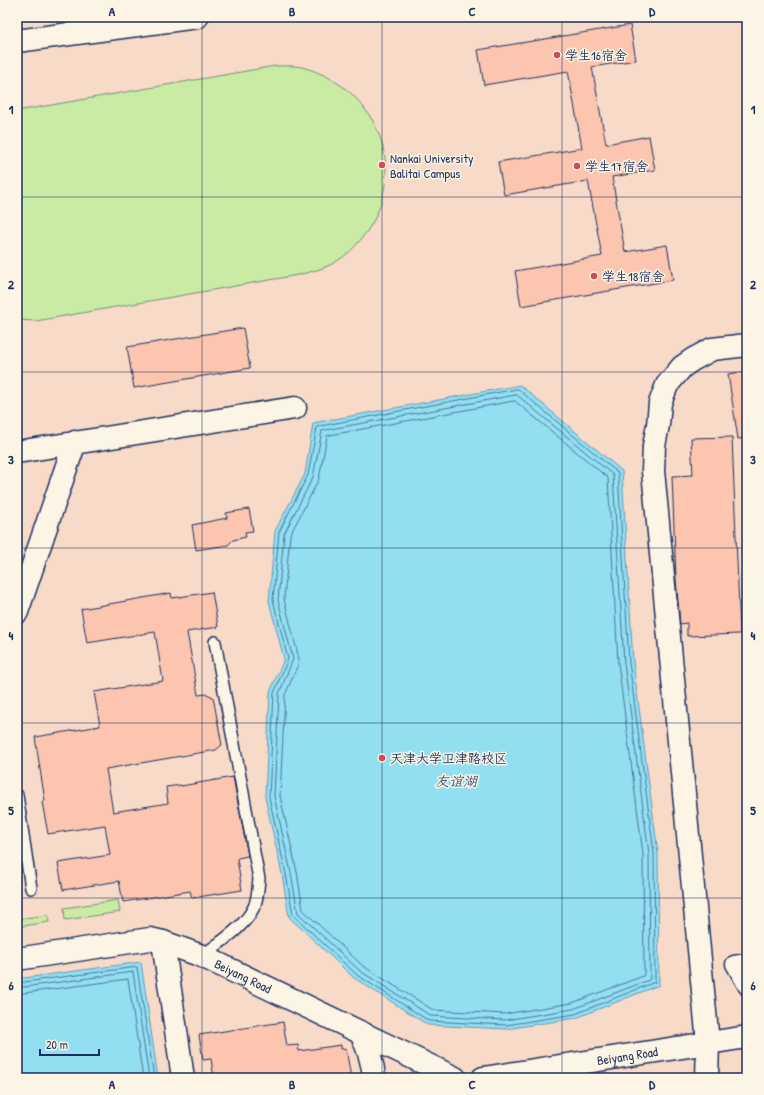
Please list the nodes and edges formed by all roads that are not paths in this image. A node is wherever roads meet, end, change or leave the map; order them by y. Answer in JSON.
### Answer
{"nodes":[{"id":1,"x":197,"y":17,"type":"edge"},
{"id":2,"x":17,"y":41,"type":"edge"},
{"id":3,"x":747,"y":345,"type":"edge"},
{"id":4,"x":295,"y":408,"type":"dead end"},
{"id":5,"x":75,"y":442,"type":"junction"},
{"id":6,"x":17,"y":452,"type":"edge"},
{"id":7,"x":17,"y":612,"type":"edge"},
{"id":8,"x":215,"y":642,"type":"dead end"},
{"id":9,"x":17,"y":795,"type":"edge"},
{"id":10,"x":31,"y":888,"type":"dead end"},
{"id":11,"x":163,"y":942,"type":"junction"},
{"id":12,"x":202,"y":956,"type":"junction"},
{"id":13,"x":17,"y":959,"type":"edge"},
{"id":14,"x":747,"y":962,"type":"edge"},
{"id":15,"x":747,"y":987,"type":"edge"},
{"id":16,"x":361,"y":1033,"type":"junction"},
{"id":17,"x":747,"y":1037,"type":"edge"},
{"id":18,"x":708,"y":1043,"type":"junction"},
{"id":19,"x":183,"y":1078,"type":"edge"},
{"id":20,"x":374,"y":1078,"type":"edge"},
{"id":21,"x":455,"y":1078,"type":"edge"},
{"id":22,"x":483,"y":1078,"type":"edge"},
{"id":23,"x":707,"y":1078,"type":"edge"}],
"edges":[{"from":1,"to":2,"type":"street"},
{"from":3,"to":18,"type":"street"},
{"from":4,"to":5,"type":"street"},
{"from":5,"to":6,"type":"street"},
{"from":5,"to":7,"type":"street"},
{"from":8,"to":12,"type":"lane"},
{"from":9,"to":10,"type":"lane"},
{"from":11,"to":12,"type":"street","name":"Beiyang Road"},
{"from":11,"to":13,"type":"street","name":"Beiyang Road"},
{"from":11,"to":19,"type":"street"},
{"from":12,"to":16,"type":"street","name":"Beiyang Road"},
{"from":14,"to":15,"type":"street"},
{"from":16,"to":20,"type":"street"},
{"from":16,"to":21,"type":"street","name":"Beiyang Road"},
{"from":17,"to":18,"type":"street","name":"Beiyang Road"},
{"from":18,"to":22,"type":"street","name":"Beiyang Road"},
{"from":18,"to":23,"type":"street"}]}
